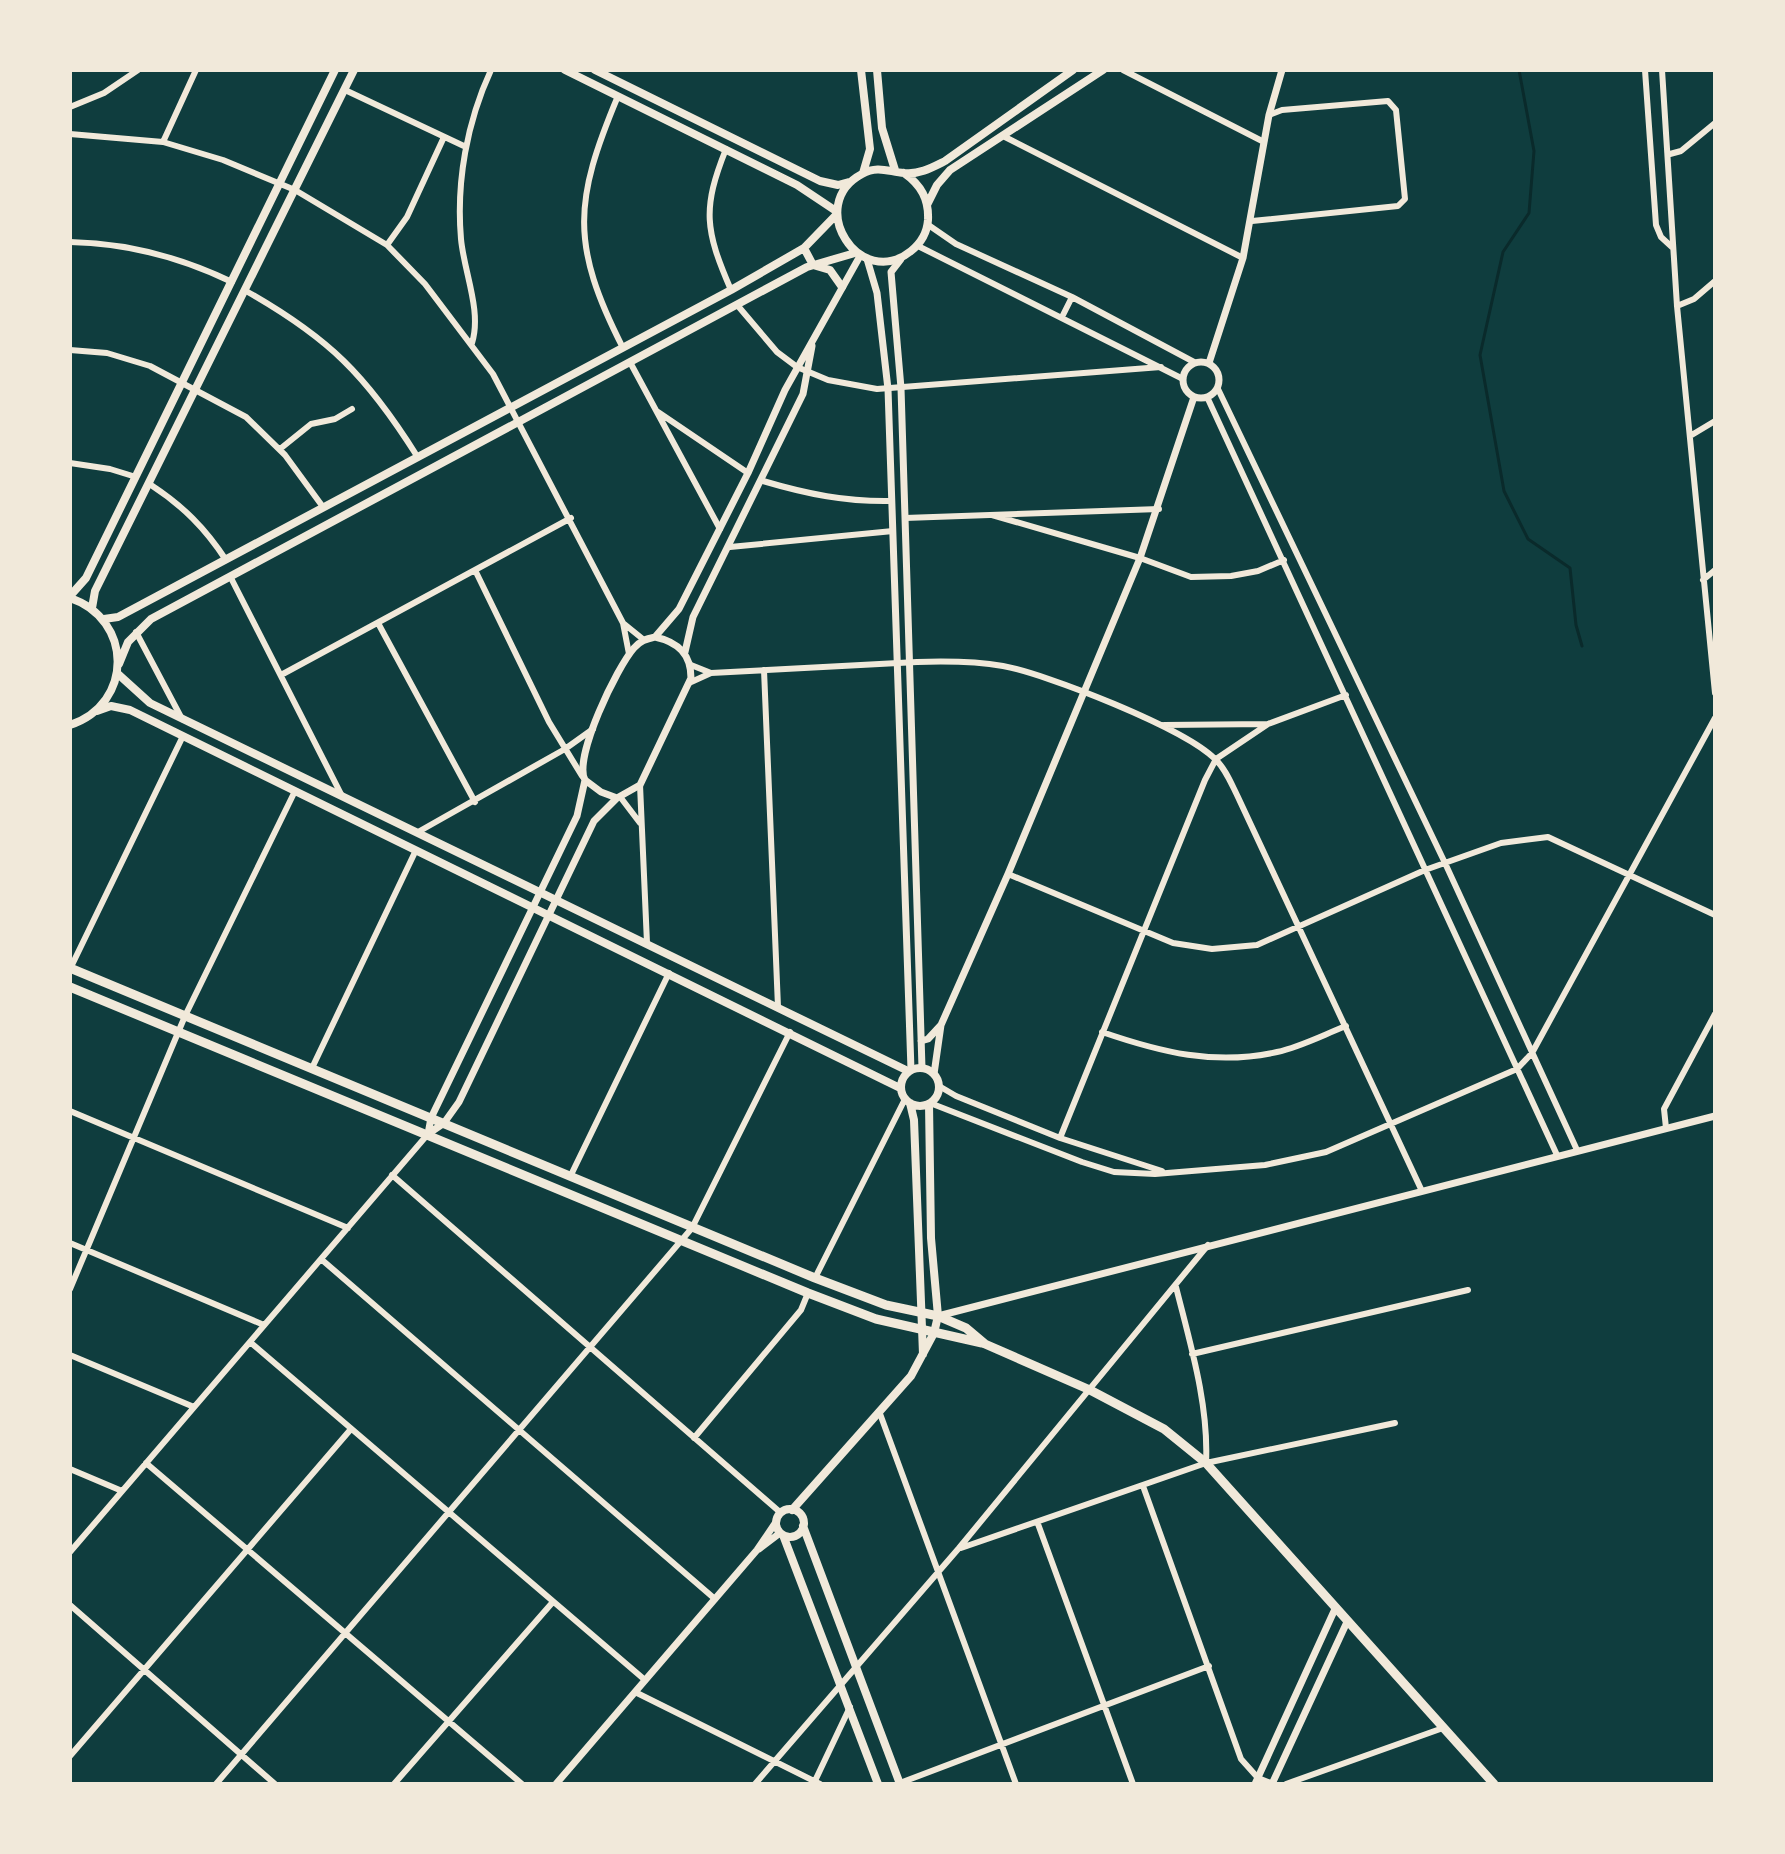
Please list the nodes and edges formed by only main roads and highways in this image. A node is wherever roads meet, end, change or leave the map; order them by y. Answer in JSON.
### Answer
{"nodes":[{"id":1,"x":335,"y":70,"type":"edge"},
{"id":2,"x":354,"y":70,"type":"edge"},
{"id":3,"x":565,"y":70,"type":"edge"},
{"id":4,"x":597,"y":70,"type":"edge"},
{"id":5,"x":861,"y":70,"type":"edge"},
{"id":6,"x":877,"y":70,"type":"edge"},
{"id":7,"x":1073,"y":70,"type":"edge"},
{"id":8,"x":1103,"y":70,"type":"edge"},
{"id":9,"x":899,"y":172,"type":"junction"},
{"id":10,"x":863,"y":173,"type":"junction"},
{"id":11,"x":850,"y":182,"type":"junction"},
{"id":12,"x":927,"y":205,"type":"junction"},
{"id":13,"x":836,"y":213,"type":"junction"},
{"id":14,"x":804,"y":248,"type":"junction"},
{"id":15,"x":861,"y":256,"type":"junction"},
{"id":16,"x":813,"y":265,"type":"junction"},
{"id":17,"x":842,"y":287,"type":"road end"},
{"id":18,"x":70,"y":597,"type":"edge"},
{"id":19,"x":92,"y":608,"type":"junction"},
{"id":20,"x":104,"y":619,"type":"junction"},
{"id":21,"x":119,"y":669,"type":"junction"},
{"id":22,"x":97,"y":711,"type":"junction"},
{"id":23,"x":70,"y":725,"type":"edge"},
{"id":24,"x":70,"y":968,"type":"edge"},
{"id":25,"x":70,"y":987,"type":"edge"},
{"id":26,"x":909,"y":1070,"type":"junction"},
{"id":27,"x":900,"y":1088,"type":"junction"},
{"id":28,"x":907,"y":1101,"type":"junction"},
{"id":29,"x":929,"y":1104,"type":"junction"},
{"id":30,"x":921,"y":1312,"type":"junction"},
{"id":31,"x":938,"y":1316,"type":"junction"},
{"id":32,"x":921,"y":1330,"type":"junction"},
{"id":33,"x":934,"y":1333,"type":"junction"},
{"id":34,"x":985,"y":1344,"type":"junction"},
{"id":35,"x":923,"y":1355,"type":"junction"},
{"id":36,"x":794,"y":1511,"type":"junction"},
{"id":37,"x":803,"y":1526,"type":"junction"},
{"id":38,"x":781,"y":1534,"type":"junction"},
{"id":39,"x":878,"y":1784,"type":"edge"},
{"id":40,"x":900,"y":1784,"type":"edge"},
{"id":41,"x":1494,"y":1784,"type":"edge"}],
"edges":[{"from":1,"to":18,"type":"main road"},
{"from":2,"to":19,"type":"main road"},
{"from":3,"to":13,"type":"main road"},
{"from":4,"to":11,"type":"main road"},
{"from":5,"to":10,"type":"main road"},
{"from":6,"to":9,"type":"main road"},
{"from":7,"to":9,"type":"main road"},
{"from":8,"to":12,"type":"main road"},
{"from":9,"to":10,"type":"main road"},
{"from":9,"to":12,"type":"main road"},
{"from":10,"to":11,"type":"main road"},
{"from":11,"to":13,"type":"main road"},
{"from":12,"to":15,"type":"main road"},
{"from":13,"to":14,"type":"main road"},
{"from":13,"to":15,"type":"main road"},
{"from":14,"to":16,"type":"main road"},
{"from":14,"to":20,"type":"main road"},
{"from":15,"to":16,"type":"main road"},
{"from":16,"to":17,"type":"main road"},
{"from":16,"to":21,"type":"main road"},
{"from":18,"to":19,"type":"main road"},
{"from":19,"to":20,"type":"main road"},
{"from":20,"to":21,"type":"main road"},
{"from":21,"to":22,"type":"main road"},
{"from":21,"to":26,"type":"main road"},
{"from":22,"to":23,"type":"main road"},
{"from":22,"to":27,"type":"main road"},
{"from":24,"to":30,"type":"main road"},
{"from":25,"to":32,"type":"main road"},
{"from":26,"to":27,"type":"main road"},
{"from":26,"to":29,"type":"main road"},
{"from":27,"to":28,"type":"main road"},
{"from":28,"to":29,"type":"main road"},
{"from":28,"to":30,"type":"main road"},
{"from":29,"to":31,"type":"main road"},
{"from":30,"to":31,"type":"main road"},
{"from":30,"to":32,"type":"main road"},
{"from":31,"to":33,"type":"main road"},
{"from":31,"to":34,"type":"main road"},
{"from":32,"to":33,"type":"main road"},
{"from":32,"to":35,"type":"main road"},
{"from":33,"to":34,"type":"main road"},
{"from":33,"to":35,"type":"main road"},
{"from":34,"to":41,"type":"main road"},
{"from":35,"to":36,"type":"main road"},
{"from":36,"to":37,"type":"main road"},
{"from":36,"to":38,"type":"main road"},
{"from":37,"to":38,"type":"main road"},
{"from":37,"to":40,"type":"main road"},
{"from":38,"to":39,"type":"main road"}]}
